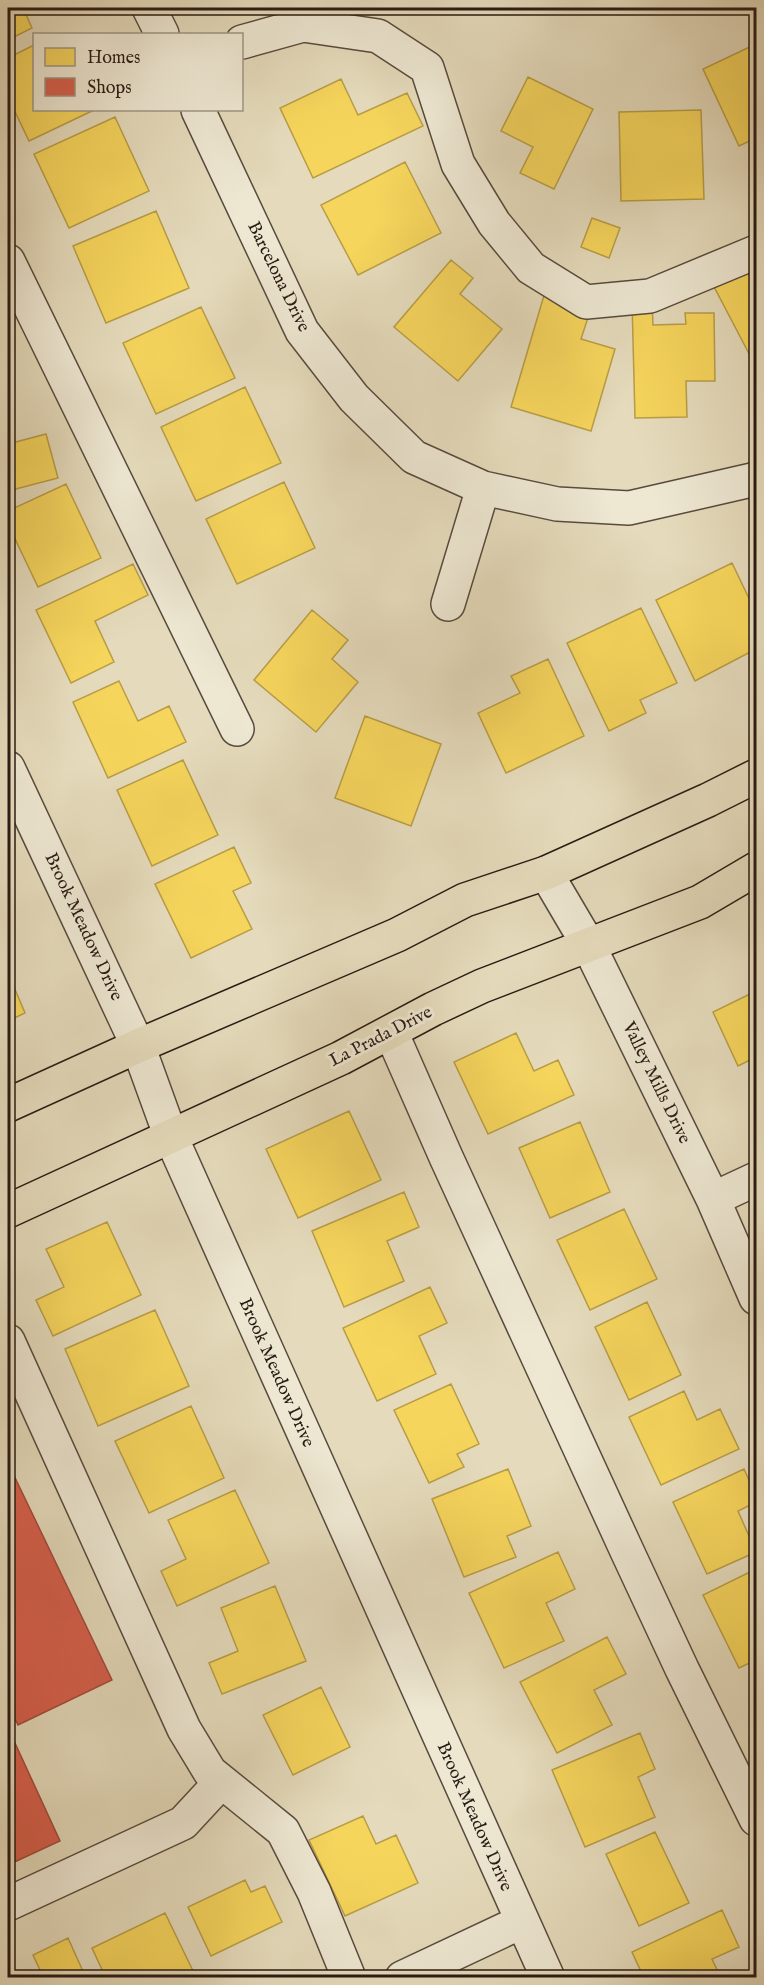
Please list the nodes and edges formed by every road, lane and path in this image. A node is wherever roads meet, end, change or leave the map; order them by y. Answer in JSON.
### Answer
{"nodes":[{"id":1,"x":149,"y":8,"type":"edge"},
{"id":2,"x":162,"y":33,"type":"edge"},
{"id":3,"x":243,"y":42,"type":"edge"},
{"id":4,"x":198,"y":111,"type":"edge"},
{"id":5,"x":756,"y":252,"type":"edge"},
{"id":6,"x":8,"y":261,"type":"edge"},
{"id":7,"x":756,"y":479,"type":"edge"},
{"id":8,"x":483,"y":488,"type":"junction"},
{"id":9,"x":448,"y":604,"type":"dead end"},
{"id":10,"x":237,"y":729,"type":"dead end"},
{"id":11,"x":8,"y":768,"type":"edge"},
{"id":12,"x":756,"y":776,"type":"edge"},
{"id":13,"x":756,"y":869,"type":"edge"},
{"id":14,"x":546,"y":873,"type":"junction"},
{"id":15,"x":589,"y":946,"type":"junction"},
{"id":16,"x":392,"y":1032,"type":"junction"},
{"id":17,"x":138,"y":1046,"type":"junction"},
{"id":18,"x":8,"y":1105,"type":"edge"},
{"id":19,"x":171,"y":1137,"type":"junction"},
{"id":20,"x":756,"y":1179,"type":"edge"},
{"id":21,"x":713,"y":1199,"type":"junction"},
{"id":22,"x":8,"y":1211,"type":"edge"},
{"id":23,"x":756,"y":1298,"type":"edge"},
{"id":24,"x":8,"y":1341,"type":"edge"},
{"id":25,"x":221,"y":1782,"type":"junction"},
{"id":26,"x":756,"y":1819,"type":"edge"},
{"id":27,"x":8,"y":1904,"type":"edge"},
{"id":28,"x":521,"y":1922,"type":"junction"},
{"id":29,"x":349,"y":1977,"type":"edge"},
{"id":30,"x":402,"y":1977,"type":"edge"},
{"id":31,"x":548,"y":1977,"type":"edge"}],
"edges":[{"from":1,"to":2,"type":"street"},
{"from":3,"to":5,"type":"street"},
{"from":4,"to":8,"type":"street","name":"Barcelona Drive"},
{"from":6,"to":10,"type":"street"},
{"from":7,"to":8,"type":"street","name":"Barcelona Drive"},
{"from":8,"to":9,"type":"street"},
{"from":11,"to":17,"type":"street","name":"Brook Meadow Drive"},
{"from":12,"to":14,"type":"main road"},
{"from":13,"to":15,"type":"main road","name":"La Prada Drive"},
{"from":14,"to":15,"type":"street","name":"Valley Mills Drive"},
{"from":14,"to":17,"type":"main road"},
{"from":15,"to":16,"type":"main road","name":"La Prada Drive"},
{"from":15,"to":21,"type":"street","name":"Valley Mills Drive"},
{"from":16,"to":19,"type":"main road","name":"La Prada Drive"},
{"from":16,"to":26,"type":"street"},
{"from":17,"to":18,"type":"main road"},
{"from":17,"to":19,"type":"street","name":"Brook Meadow Drive"},
{"from":19,"to":22,"type":"main road","name":"La Prada Drive"},
{"from":19,"to":28,"type":"street","name":"Brook Meadow Drive"},
{"from":20,"to":21,"type":"street"},
{"from":21,"to":23,"type":"street","name":"Valley Mills Drive"},
{"from":24,"to":25,"type":"street"},
{"from":25,"to":27,"type":"street"},
{"from":25,"to":29,"type":"street"},
{"from":28,"to":30,"type":"street"},
{"from":28,"to":31,"type":"street","name":"Brook Meadow Drive"}]}
